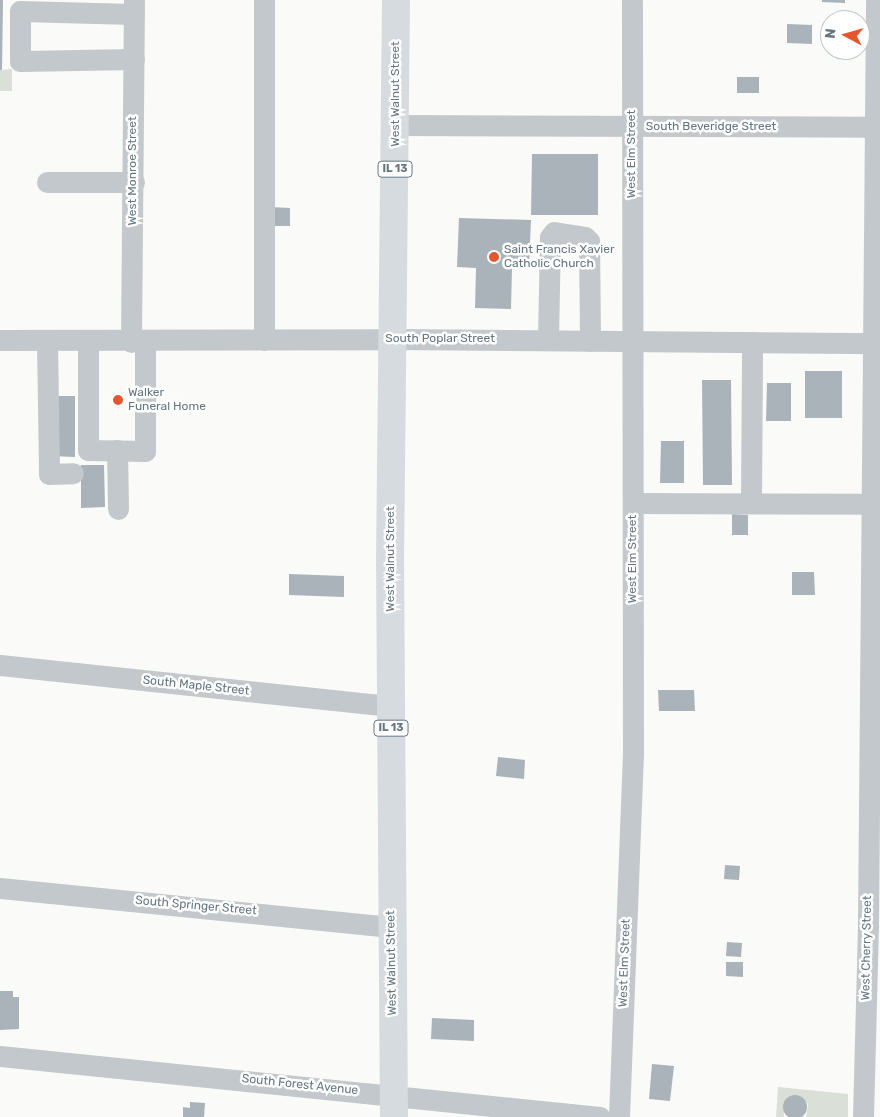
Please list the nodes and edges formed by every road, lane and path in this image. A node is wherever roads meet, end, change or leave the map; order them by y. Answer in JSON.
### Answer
{"nodes":[{"id":1,"x":264,"y":0,"type":"edge"},
{"id":2,"x":396,"y":0,"type":"edge"},
{"id":3,"x":632,"y":0,"type":"edge"},
{"id":4,"x":877,"y":1,"type":"edge"},
{"id":5,"x":43,"y":6,"type":"edge"},
{"id":6,"x":134,"y":7,"type":"edge"},
{"id":7,"x":134,"y":59,"type":"junction"},
{"id":8,"x":878,"y":91,"type":"edge"},
{"id":9,"x":396,"y":125,"type":"junction"},
{"id":10,"x":632,"y":126,"type":"junction"},
{"id":11,"x":875,"y":127,"type":"junction"},
{"id":12,"x":47,"y":182,"type":"dead end"},
{"id":13,"x":134,"y":182,"type":"junction"},
{"id":14,"x":878,"y":190,"type":"edge"},
{"id":15,"x":393,"y":339,"type":"junction"},
{"id":16,"x":0,"y":340,"type":"edge"},
{"id":17,"x":264,"y":340,"type":"junction"},
{"id":18,"x":548,"y":340,"type":"junction"},
{"id":19,"x":47,"y":341,"type":"junction"},
{"id":20,"x":88,"y":341,"type":"junction"},
{"id":21,"x":590,"y":341,"type":"junction"},
{"id":22,"x":633,"y":341,"type":"junction"},
{"id":23,"x":138,"y":342,"type":"junction"},
{"id":24,"x":752,"y":342,"type":"junction"},
{"id":25,"x":877,"y":343,"type":"edge"},
{"id":26,"x":117,"y":450,"type":"junction"},
{"id":27,"x":73,"y":473,"type":"dead end"},
{"id":28,"x":751,"y":502,"type":"junction"},
{"id":29,"x":633,"y":503,"type":"junction"},
{"id":30,"x":876,"y":504,"type":"edge"},
{"id":31,"x":118,"y":509,"type":"dead end"},
{"id":32,"x":876,"y":660,"type":"edge"},
{"id":33,"x":0,"y":665,"type":"edge"},
{"id":34,"x":391,"y":706,"type":"junction"},
{"id":35,"x":0,"y":888,"type":"edge"},
{"id":36,"x":874,"y":925,"type":"edge"},
{"id":37,"x":391,"y":927,"type":"junction"},
{"id":38,"x":0,"y":1056,"type":"edge"},
{"id":39,"x":394,"y":1106,"type":"edge"},
{"id":40,"x":600,"y":1117,"type":"edge"},
{"id":41,"x":619,"y":1117,"type":"edge"},
{"id":42,"x":863,"y":1117,"type":"edge"}],
"edges":[{"from":1,"to":17,"type":"street"},
{"from":2,"to":9,"type":"highway","name":"West Walnut Street","number":"IL 13"},
{"from":3,"to":10,"type":"street","name":"West Elm Street"},
{"from":4,"to":8,"type":"street","name":"West Cherry Street"},
{"from":5,"to":6,"type":"street"},
{"from":5,"to":7,"type":"street"},
{"from":6,"to":7,"type":"street","name":"West Monroe Street"},
{"from":7,"to":13,"type":"street","name":"West Monroe Street"},
{"from":8,"to":11,"type":"street","name":"West Cherry Street"},
{"from":9,"to":10,"type":"street","name":"South Beveridge Street"},
{"from":9,"to":15,"type":"highway","name":"West Walnut Street","number":"IL 13"},
{"from":10,"to":11,"type":"street","name":"South Beveridge Street"},
{"from":10,"to":22,"type":"street","name":"West Elm Street"},
{"from":11,"to":14,"type":"street","name":"West Cherry Street"},
{"from":12,"to":13,"type":"street"},
{"from":13,"to":23,"type":"street","name":"West Monroe Street"},
{"from":14,"to":25,"type":"street","name":"West Cherry Street"},
{"from":15,"to":17,"type":"street","name":"South Poplar Street"},
{"from":15,"to":18,"type":"street","name":"South Poplar Street"},
{"from":15,"to":34,"type":"highway","name":"West Walnut Street","number":"IL 13"},
{"from":16,"to":19,"type":"street","name":"South Poplar Street"},
{"from":17,"to":23,"type":"street","name":"South Poplar Street"},
{"from":18,"to":21,"type":"street","name":"South Poplar Street"},
{"from":18,"to":21,"type":"street"},
{"from":19,"to":20,"type":"street","name":"South Poplar Street"},
{"from":19,"to":27,"type":"street"},
{"from":20,"to":23,"type":"street","name":"South Poplar Street"},
{"from":20,"to":26,"type":"street"},
{"from":21,"to":22,"type":"street","name":"South Poplar Street"},
{"from":22,"to":24,"type":"street","name":"South Poplar Street"},
{"from":22,"to":29,"type":"street","name":"West Elm Street"},
{"from":23,"to":26,"type":"street","name":"West Monroe Street"},
{"from":24,"to":25,"type":"street","name":"South Poplar Street"},
{"from":24,"to":28,"type":"street"},
{"from":25,"to":30,"type":"street","name":"West Cherry Street"},
{"from":26,"to":31,"type":"street"},
{"from":28,"to":29,"type":"street"},
{"from":28,"to":30,"type":"street"},
{"from":29,"to":41,"type":"street","name":"West Elm Street"},
{"from":30,"to":32,"type":"street","name":"West Cherry Street"},
{"from":32,"to":36,"type":"street","name":"West Cherry Street"},
{"from":33,"to":34,"type":"street","name":"South Maple Street"},
{"from":34,"to":37,"type":"highway","name":"West Walnut Street","number":"IL 13"},
{"from":35,"to":37,"type":"street","name":"South Springer Street"},
{"from":36,"to":42,"type":"street","name":"West Cherry Street"},
{"from":37,"to":39,"type":"highway","name":"West Walnut Street","number":"IL 13"},
{"from":38,"to":39,"type":"street","name":"South Forest Avenue"},
{"from":39,"to":40,"type":"street","name":"South Forest Avenue"}]}
